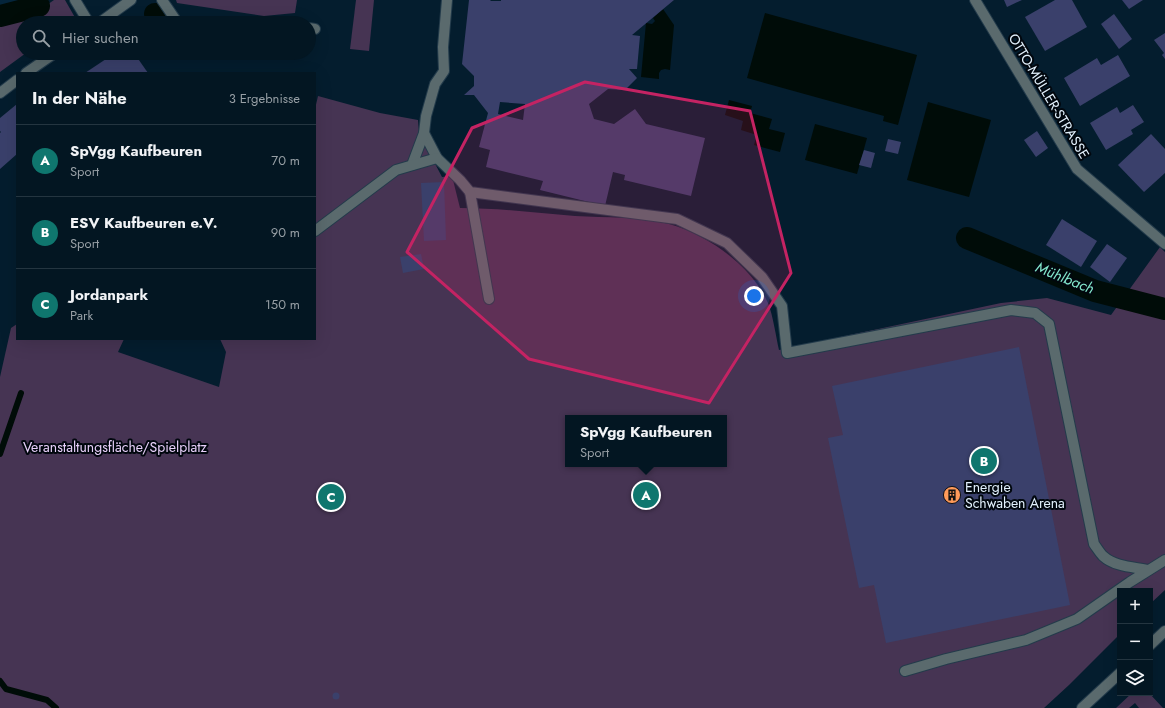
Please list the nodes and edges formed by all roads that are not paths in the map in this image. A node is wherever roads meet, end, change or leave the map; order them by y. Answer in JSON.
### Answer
{"nodes":[{"id":1,"x":75,"y":0,"type":"edge"},
{"id":2,"x":131,"y":0,"type":"edge"},
{"id":3,"x":162,"y":0,"type":"edge"},
{"id":4,"x":446,"y":0,"type":"edge"},
{"id":5,"x":975,"y":0,"type":"edge"},
{"id":6,"x":85,"y":16,"type":"edge"},
{"id":7,"x":109,"y":16,"type":"edge"},
{"id":8,"x":173,"y":16,"type":"edge"},
{"id":9,"x":46,"y":60,"type":"edge"},
{"id":10,"x":31,"y":71,"type":"edge"},
{"id":11,"x":16,"y":81,"type":"edge"},
{"id":12,"x":0,"y":93,"type":"edge"},
{"id":13,"x":424,"y":133,"type":"junction"},
{"id":14,"x":437,"y":158,"type":"junction"},
{"id":15,"x":412,"y":165,"type":"junction"},
{"id":16,"x":470,"y":192,"type":"junction"},
{"id":17,"x":316,"y":230,"type":"edge"},
{"id":18,"x":1165,"y":244,"type":"edge"},
{"id":19,"x":489,"y":299,"type":"dead end"},
{"id":20,"x":1165,"y":560,"type":"edge"},
{"id":21,"x":1148,"y":570,"type":"junction"},
{"id":22,"x":1165,"y":631,"type":"edge"},
{"id":23,"x":1153,"y":642,"type":"edge"},
{"id":24,"x":905,"y":671,"type":"dead end"},
{"id":25,"x":1117,"y":676,"type":"edge"},
{"id":26,"x":1082,"y":708,"type":"edge"}],
"edges":[{"from":1,"to":6,"type":"street"},
{"from":2,"to":7,"type":"street"},
{"from":3,"to":8,"type":"street"},
{"from":4,"to":13,"type":"street"},
{"from":5,"to":18,"type":"street","name":"OTTO-MÜLLER-STRASSE"},
{"from":9,"to":10,"type":"street"},
{"from":11,"to":12,"type":"street"},
{"from":13,"to":14,"type":"street"},
{"from":13,"to":15,"type":"street"},
{"from":14,"to":15,"type":"street"},
{"from":14,"to":16,"type":"street"},
{"from":15,"to":17,"type":"street"},
{"from":16,"to":19,"type":"street"},
{"from":16,"to":21,"type":"street"},
{"from":20,"to":21,"type":"street"},
{"from":21,"to":24,"type":"street"},
{"from":22,"to":23,"type":"street"},
{"from":25,"to":26,"type":"street"}]}
